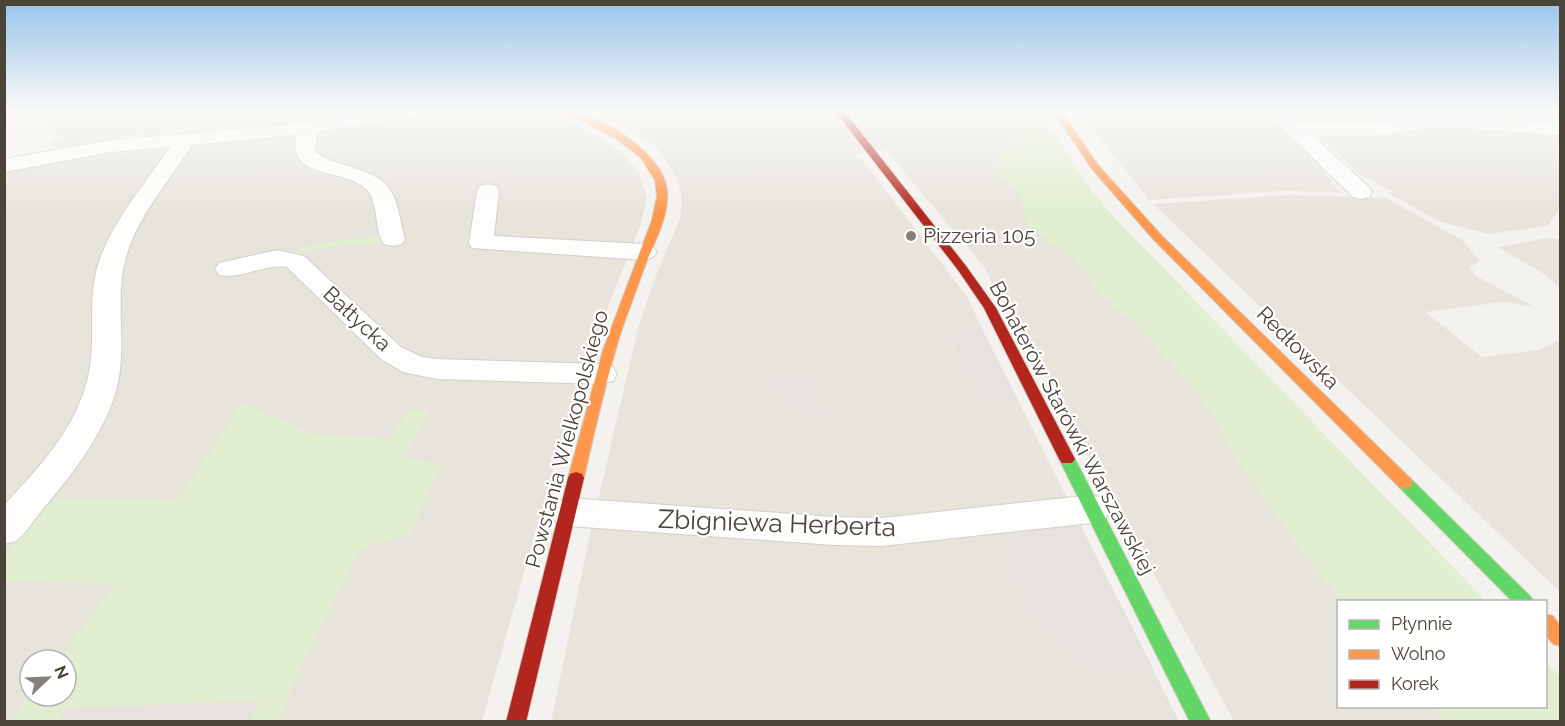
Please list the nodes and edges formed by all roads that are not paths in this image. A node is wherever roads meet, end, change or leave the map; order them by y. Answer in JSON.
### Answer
{"nodes":[{"id":1,"x":122,"y":145,"type":"edge"},
{"id":2,"x":181,"y":145,"type":"edge"},
{"id":3,"x":306,"y":145,"type":"edge"},
{"id":4,"x":632,"y":145,"type":"edge"},
{"id":5,"x":866,"y":145,"type":"edge"},
{"id":6,"x":1080,"y":145,"type":"edge"},
{"id":7,"x":1312,"y":145,"type":"edge"},
{"id":8,"x":4,"y":166,"type":"edge"},
{"id":9,"x":488,"y":190,"type":"dead end"},
{"id":10,"x":1361,"y":192,"type":"dead end"},
{"id":11,"x":393,"y":239,"type":"dead end"},
{"id":12,"x":644,"y":252,"type":"junction"},
{"id":13,"x":228,"y":269,"type":"dead end"},
{"id":14,"x":602,"y":374,"type":"junction"},
{"id":15,"x":1092,"y":509,"type":"junction"},
{"id":16,"x":569,"y":512,"type":"junction"},
{"id":17,"x":4,"y":530,"type":"edge"},
{"id":18,"x":1524,"y":600,"type":"edge"},
{"id":19,"x":1547,"y":624,"type":"edge"},
{"id":20,"x":1560,"y":638,"type":"edge"},
{"id":21,"x":516,"y":722,"type":"edge"},
{"id":22,"x":1201,"y":722,"type":"edge"}],
"edges":[{"from":1,"to":8,"type":"street"},
{"from":2,"to":17,"type":"street"},
{"from":3,"to":11,"type":"street"},
{"from":4,"to":12,"type":"street","name":"Powstania Wielkopolskiego"},
{"from":5,"to":15,"type":"street","name":"Bohaterów Starówki Warszawskiej"},
{"from":6,"to":18,"type":"street","name":"Redłowska"},
{"from":7,"to":10,"type":"street"},
{"from":9,"to":12,"type":"street"},
{"from":12,"to":14,"type":"street","name":"Powstania Wielkopolskiego"},
{"from":13,"to":14,"type":"street","name":"Bałtycka"},
{"from":14,"to":16,"type":"street","name":"Powstania Wielkopolskiego"},
{"from":15,"to":16,"type":"street","name":"Zbigniewa Herberta"},
{"from":15,"to":22,"type":"street","name":"Bohaterów Starówki Warszawskiej"},
{"from":16,"to":21,"type":"street","name":"Powstania Wielkopolskiego"},
{"from":19,"to":20,"type":"street"}]}
